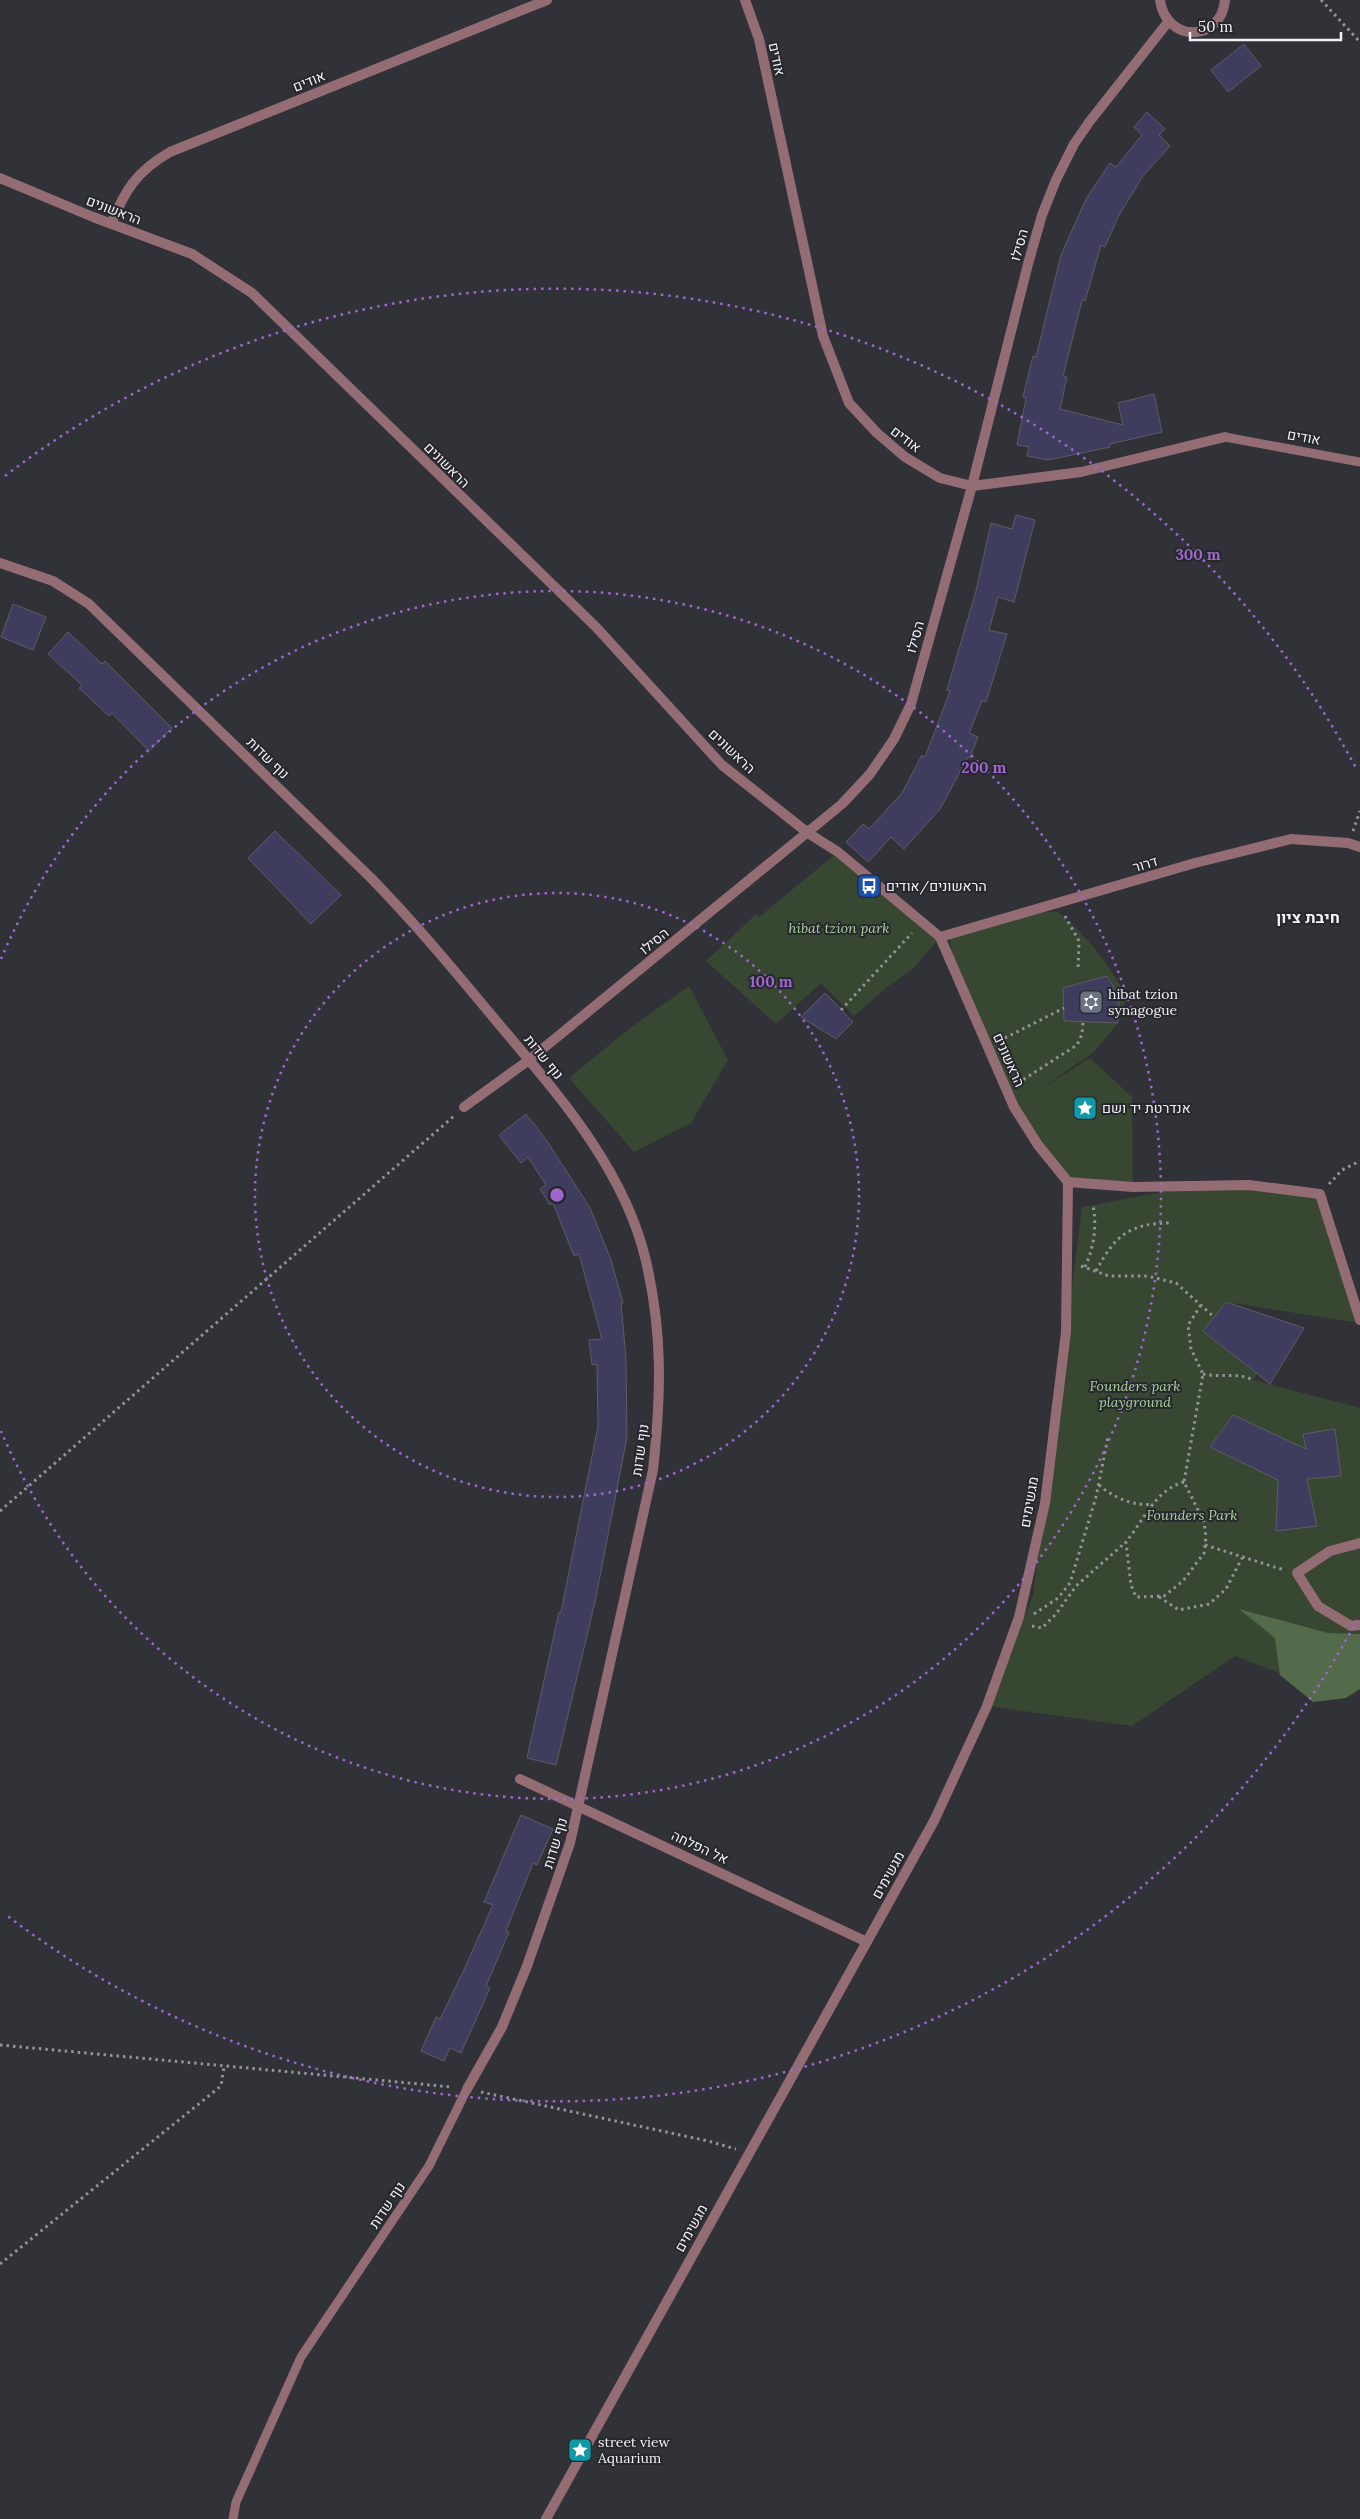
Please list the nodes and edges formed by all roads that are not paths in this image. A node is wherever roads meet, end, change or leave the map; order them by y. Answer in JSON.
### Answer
{"nodes":[{"id":1,"x":547,"y":0,"type":"edge"},
{"id":2,"x":1160,"y":0,"type":"edge"},
{"id":3,"x":1225,"y":0,"type":"edge"},
{"id":4,"x":749,"y":2,"type":"edge"},
{"id":5,"x":1168,"y":22,"type":"junction"},
{"id":6,"x":0,"y":178,"type":"edge"},
{"id":7,"x":111,"y":224,"type":"junction"},
{"id":8,"x":1225,"y":437,"type":"joint"},
{"id":9,"x":1360,"y":462,"type":"edge"},
{"id":10,"x":972,"y":486,"type":"junction"},
{"id":11,"x":0,"y":563,"type":"edge"},
{"id":12,"x":808,"y":833,"type":"junction"},
{"id":13,"x":1360,"y":848,"type":"edge"},
{"id":14,"x":940,"y":937,"type":"junction"},
{"id":15,"x":529,"y":1060,"type":"junction"},
{"id":16,"x":464,"y":1107,"type":"road end"},
{"id":17,"x":1068,"y":1182,"type":"junction"},
{"id":18,"x":1360,"y":1320,"type":"edge"},
{"id":19,"x":1360,"y":1543,"type":"edge"},
{"id":20,"x":1360,"y":1625,"type":"edge"},
{"id":21,"x":520,"y":1779,"type":"dead end"},
{"id":22,"x":580,"y":1806,"type":"junction"},
{"id":23,"x":867,"y":1942,"type":"junction"},
{"id":24,"x":467,"y":2089,"type":"joint"},
{"id":25,"x":233,"y":2519,"type":"edge"},
{"id":26,"x":546,"y":2519,"type":"edge"}],
"edges":[{"from":1,"to":7,"type":"street","name":"אודים"},
{"from":2,"to":5,"type":"street"},
{"from":3,"to":5,"type":"street"},
{"from":4,"to":10,"type":"street","name":"אודים"},
{"from":5,"to":10,"type":"street","name":"הסילו"},
{"from":6,"to":7,"type":"street","name":"הראשונים"},
{"from":7,"to":12,"type":"street","name":"הראשונים"},
{"from":8,"to":9,"type":"lane","name":"אודים"},
{"from":8,"to":10,"type":"street","name":"אודים"},
{"from":10,"to":12,"type":"street","name":"הסילו"},
{"from":11,"to":15,"type":"street","name":"נוף שדות"},
{"from":12,"to":14,"type":"street","name":"הראשונים"},
{"from":12,"to":15,"type":"street","name":"הסילו"},
{"from":13,"to":14,"type":"street","name":"דרור"},
{"from":14,"to":17,"type":"street","name":"הראשונים"},
{"from":15,"to":16,"type":"street","name":"הסילו"},
{"from":15,"to":22,"type":"street","name":"נוף שדות"},
{"from":17,"to":18,"type":"street"},
{"from":17,"to":23,"type":"street","name":"מגשימים"},
{"from":19,"to":20,"type":"street"},
{"from":21,"to":22,"type":"street","name":"אל הפלחה"},
{"from":22,"to":23,"type":"street","name":"אל הפלחה"},
{"from":22,"to":24,"type":"street","name":"נוף שדות"},
{"from":23,"to":26,"type":"street","name":"מגשימים"},
{"from":24,"to":25,"type":"lane","name":"נוף שדות"}]}
